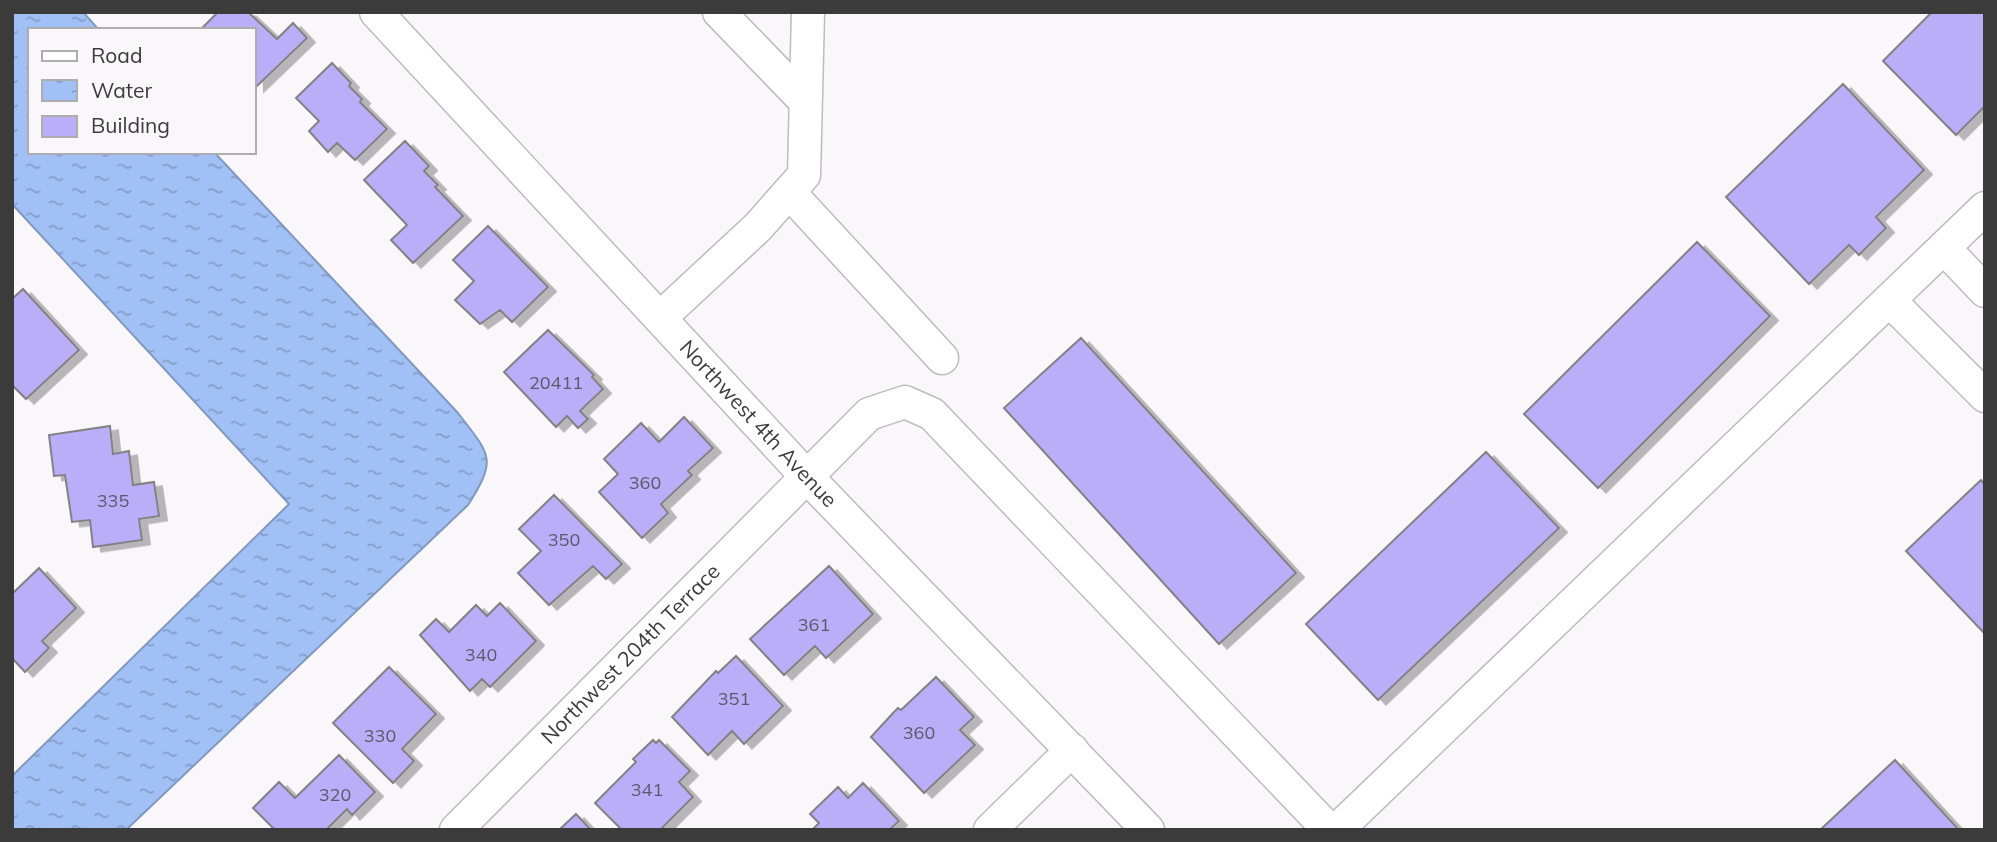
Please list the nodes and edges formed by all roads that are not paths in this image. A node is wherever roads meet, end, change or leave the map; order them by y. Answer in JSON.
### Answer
{"nodes":[{"id":1,"x":376,"y":12,"type":"edge"},
{"id":2,"x":719,"y":12,"type":"edge"},
{"id":3,"x":808,"y":12,"type":"edge"},
{"id":4,"x":805,"y":101,"type":"junction"},
{"id":5,"x":789,"y":192,"type":"junction"},
{"id":6,"x":1985,"y":208,"type":"edge"},
{"id":7,"x":1944,"y":248,"type":"junction"},
{"id":8,"x":1985,"y":291,"type":"edge"},
{"id":9,"x":1889,"y":300,"type":"junction"},
{"id":10,"x":660,"y":318,"type":"junction"},
{"id":11,"x":942,"y":358,"type":"dead end"},
{"id":12,"x":1985,"y":396,"type":"edge"},
{"id":13,"x":807,"y":478,"type":"junction"},
{"id":14,"x":1072,"y":750,"type":"junction"},
{"id":15,"x":456,"y":830,"type":"edge"},
{"id":16,"x":990,"y":830,"type":"edge"},
{"id":17,"x":1148,"y":830,"type":"edge"},
{"id":18,"x":1329,"y":830,"type":"edge"},
{"id":19,"x":1337,"y":830,"type":"edge"}],
"edges":[{"from":1,"to":10,"type":"street","name":"Northwest 4th Avenue"},
{"from":2,"to":4,"type":"street"},
{"from":3,"to":4,"type":"street"},
{"from":4,"to":5,"type":"street"},
{"from":5,"to":10,"type":"street"},
{"from":5,"to":11,"type":"street"},
{"from":6,"to":7,"type":"street"},
{"from":7,"to":8,"type":"street"},
{"from":7,"to":9,"type":"street"},
{"from":9,"to":12,"type":"street"},
{"from":9,"to":19,"type":"street"},
{"from":10,"to":13,"type":"street","name":"Northwest 4th Avenue"},
{"from":13,"to":14,"type":"street","name":"Northwest 4th Avenue"},
{"from":13,"to":15,"type":"street","name":"Northwest 204th Terrace"},
{"from":13,"to":18,"type":"street","name":"Northwest 204th Terrace"},
{"from":14,"to":16,"type":"street"},
{"from":14,"to":17,"type":"street","name":"Northwest 4th Avenue"}]}
